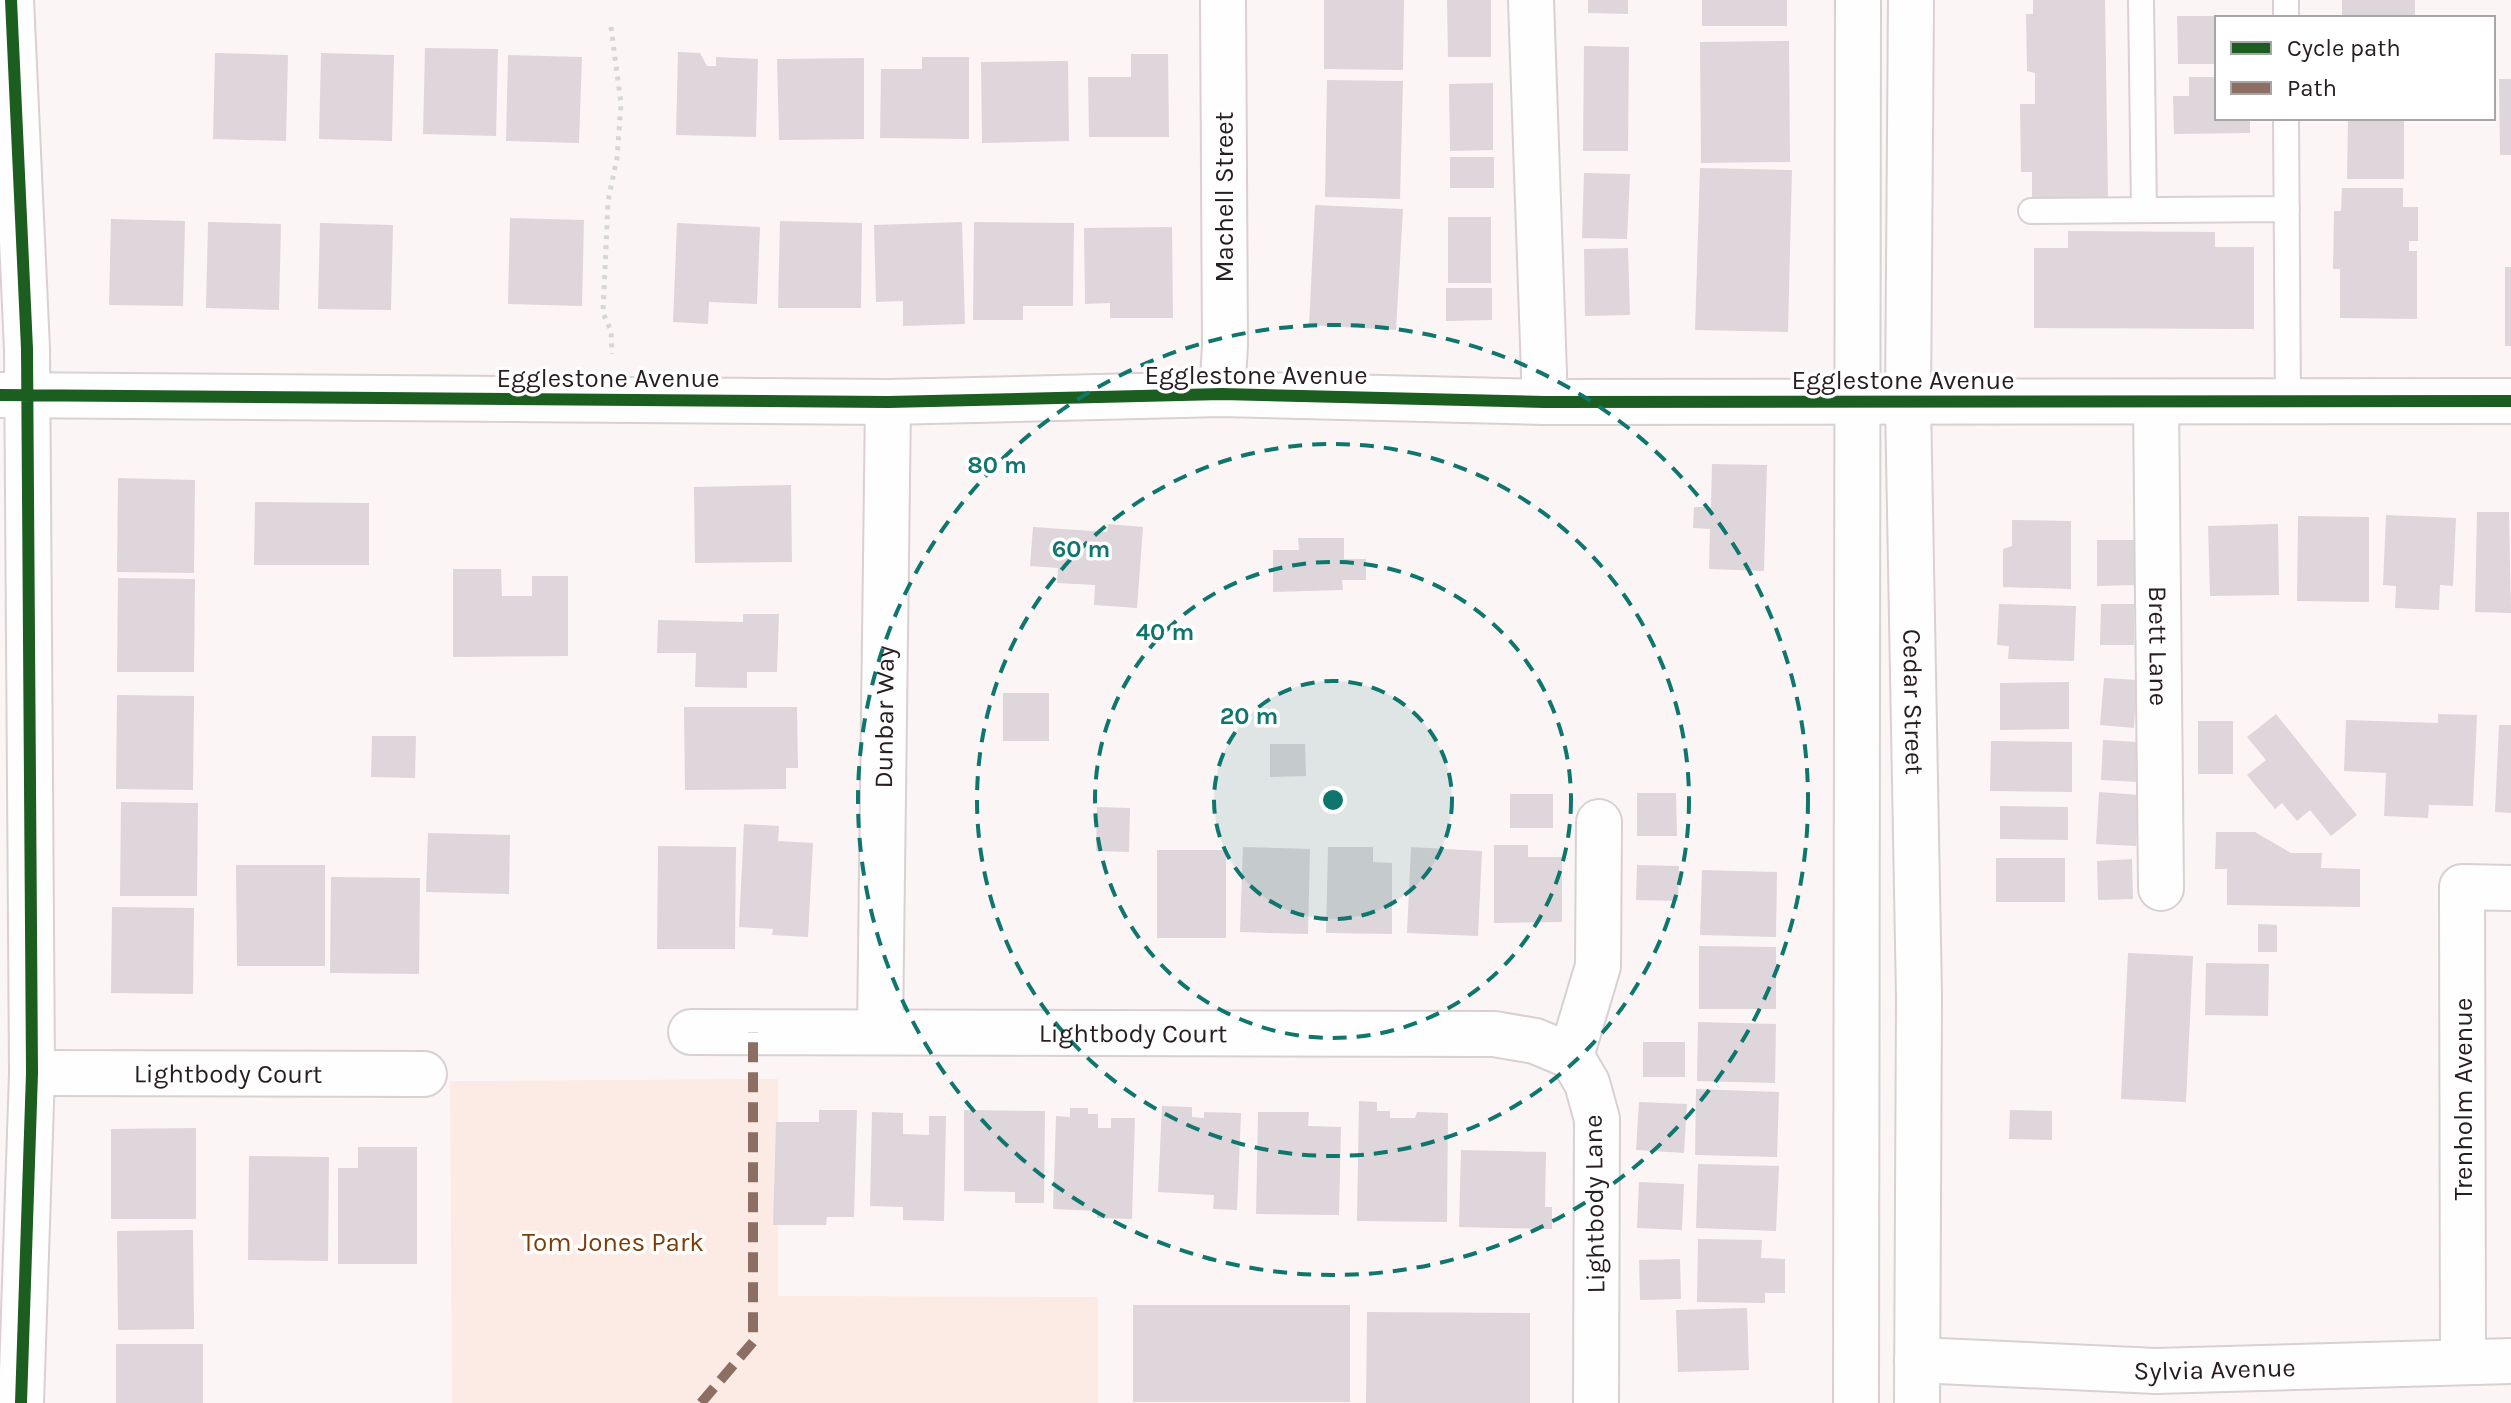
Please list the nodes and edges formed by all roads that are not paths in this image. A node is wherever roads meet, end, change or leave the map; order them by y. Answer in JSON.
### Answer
{"nodes":[{"id":1,"x":11,"y":0,"type":"edge"},
{"id":2,"x":1223,"y":0,"type":"edge"},
{"id":3,"x":1531,"y":0,"type":"edge"},
{"id":4,"x":1858,"y":0,"type":"edge"},
{"id":5,"x":1911,"y":0,"type":"edge"},
{"id":6,"x":2141,"y":0,"type":"edge"},
{"id":7,"x":2286,"y":120,"type":"edge"},
{"id":8,"x":2287,"y":209,"type":"junction"},
{"id":9,"x":2144,"y":210,"type":"junction"},
{"id":10,"x":2031,"y":211,"type":"dead end"},
{"id":11,"x":1222,"y":394,"type":"junction"},
{"id":12,"x":13,"y":396,"type":"edge"},
{"id":13,"x":2288,"y":400,"type":"junction"},
{"id":14,"x":2511,"y":401,"type":"edge"},
{"id":15,"x":888,"y":402,"type":"junction"},
{"id":16,"x":1545,"y":402,"type":"junction"},
{"id":17,"x":1857,"y":402,"type":"junction"},
{"id":18,"x":2156,"y":402,"type":"junction"},
{"id":19,"x":1908,"y":403,"type":"junction"},
{"id":20,"x":1599,"y":822,"type":"dead end"},
{"id":21,"x":2161,"y":888,"type":"dead end"},
{"id":22,"x":2511,"y":888,"type":"edge"},
{"id":23,"x":880,"y":1031,"type":"junction"},
{"id":24,"x":691,"y":1032,"type":"dead end"},
{"id":25,"x":1571,"y":1056,"type":"junction"},
{"id":26,"x":32,"y":1073,"type":"junction"},
{"id":27,"x":424,"y":1074,"type":"dead end"},
{"id":28,"x":1917,"y":1360,"type":"junction"},
{"id":29,"x":2463,"y":1361,"type":"junction"},
{"id":30,"x":2511,"y":1361,"type":"edge"},
{"id":31,"x":21,"y":1403,"type":"edge"},
{"id":32,"x":1596,"y":1403,"type":"edge"},
{"id":33,"x":1856,"y":1403,"type":"edge"},
{"id":34,"x":1917,"y":1403,"type":"edge"}],
"edges":[{"from":1,"to":12,"type":"street"},
{"from":2,"to":11,"type":"street","name":"Machell Street"},
{"from":3,"to":16,"type":"street"},
{"from":4,"to":17,"type":"street","name":"Cedar Street"},
{"from":5,"to":19,"type":"street","name":"Cedar Street"},
{"from":6,"to":9,"type":"lane"},
{"from":7,"to":8,"type":"lane"},
{"from":8,"to":9,"type":"lane"},
{"from":8,"to":13,"type":"lane"},
{"from":9,"to":10,"type":"lane"},
{"from":11,"to":15,"type":"street","name":"Egglestone Avenue"},
{"from":11,"to":16,"type":"street","name":"Egglestone Avenue"},
{"from":12,"to":15,"type":"street","name":"Egglestone Avenue"},
{"from":12,"to":26,"type":"street"},
{"from":13,"to":14,"type":"street","name":"Egglestone Avenue"},
{"from":13,"to":18,"type":"street","name":"Egglestone Avenue"},
{"from":15,"to":23,"type":"street","name":"Dunbar Way"},
{"from":16,"to":17,"type":"street","name":"Egglestone Avenue"},
{"from":17,"to":19,"type":"street","name":"Egglestone Avenue"},
{"from":17,"to":33,"type":"street","name":"Cedar Street"},
{"from":18,"to":19,"type":"street","name":"Egglestone Avenue"},
{"from":18,"to":21,"type":"street","name":"Brett Lane"},
{"from":19,"to":28,"type":"street","name":"Cedar Street"},
{"from":20,"to":25,"type":"street"},
{"from":22,"to":29,"type":"street","name":"Trenholm Avenue"},
{"from":23,"to":24,"type":"street","name":"Lightbody Court"},
{"from":23,"to":25,"type":"street","name":"Lightbody Court"},
{"from":25,"to":32,"type":"street","name":"Lightbody Lane"},
{"from":26,"to":27,"type":"street","name":"Lightbody Court"},
{"from":26,"to":31,"type":"street"},
{"from":28,"to":29,"type":"street","name":"Sylvia Avenue"},
{"from":28,"to":34,"type":"street","name":"Cedar Street"},
{"from":29,"to":30,"type":"street","name":"Sylvia Avenue"}]}
